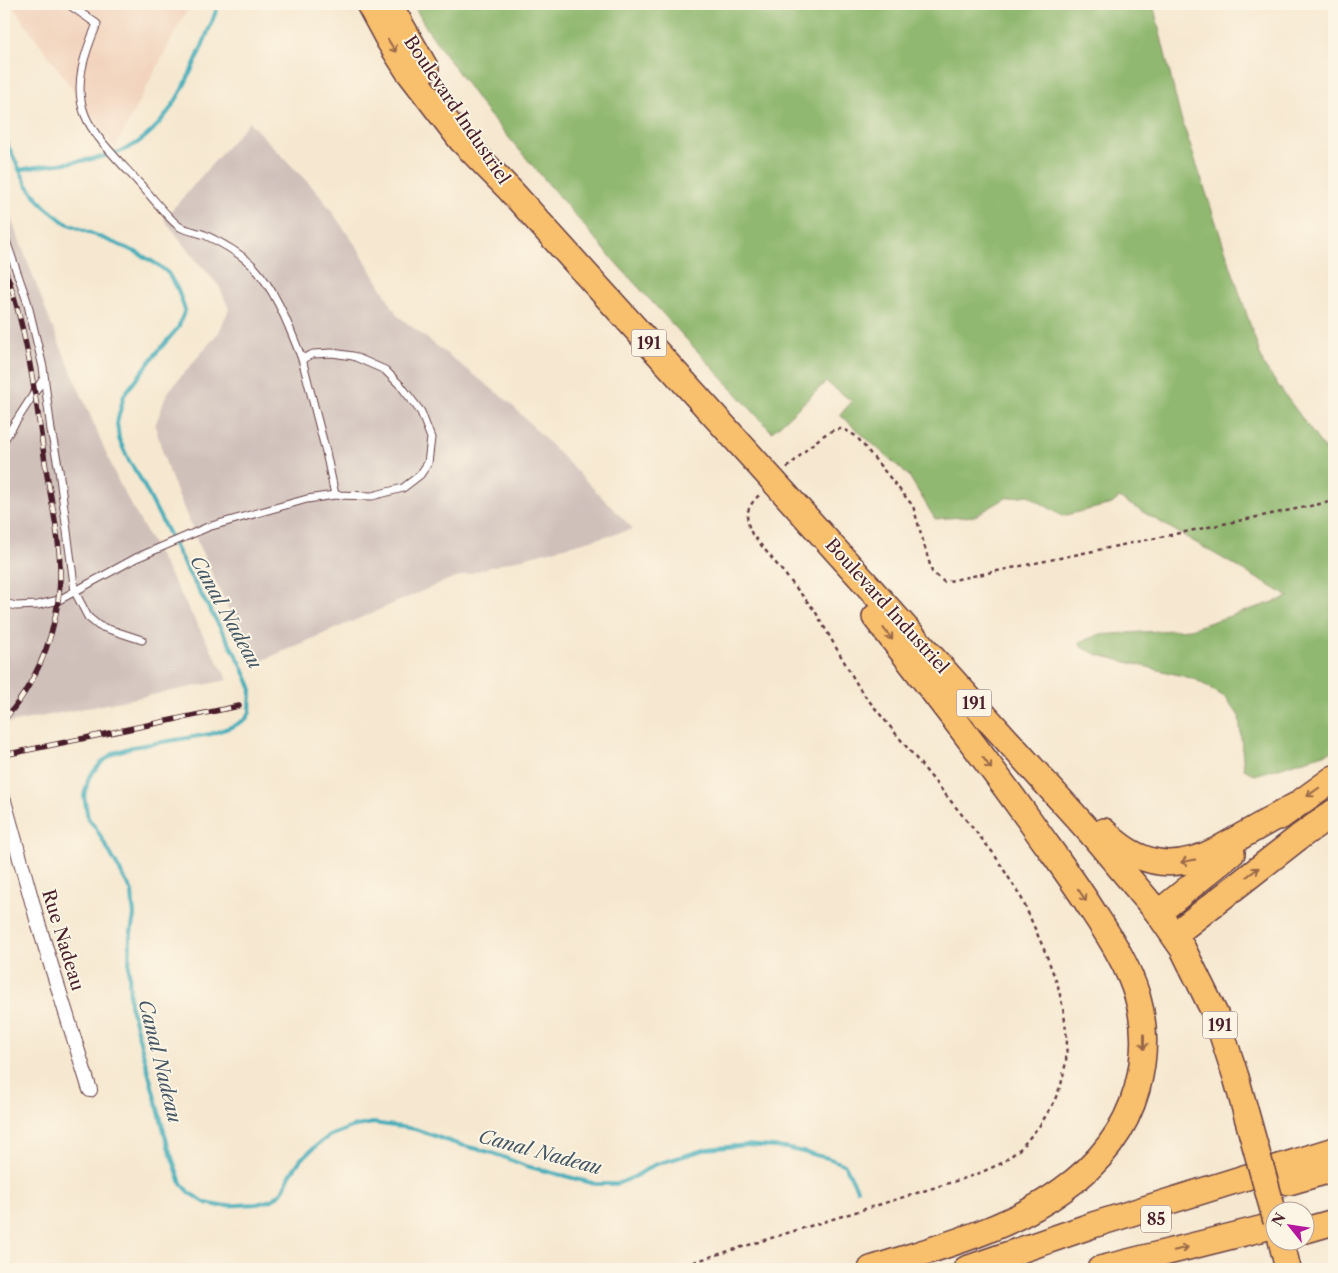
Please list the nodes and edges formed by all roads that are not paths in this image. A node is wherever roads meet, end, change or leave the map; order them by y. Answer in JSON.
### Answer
{"nodes":[{"id":1,"x":68,"y":4,"type":"edge"},
{"id":2,"x":369,"y":4,"type":"edge"},
{"id":3,"x":389,"y":4,"type":"edge"},
{"id":4,"x":510,"y":190,"type":"junction"},
{"id":5,"x":4,"y":235,"type":"edge"},
{"id":6,"x":5,"y":244,"type":"edge"},
{"id":7,"x":302,"y":359,"type":"junction"},
{"id":8,"x":44,"y":378,"type":"junction"},
{"id":9,"x":4,"y":440,"type":"edge"},
{"id":10,"x":780,"y":488,"type":"junction"},
{"id":11,"x":335,"y":495,"type":"junction"},
{"id":12,"x":75,"y":592,"type":"junction"},
{"id":13,"x":4,"y":603,"type":"edge"},
{"id":14,"x":142,"y":640,"type":"dead end"},
{"id":15,"x":978,"y":708,"type":"junction"},
{"id":16,"x":1334,"y":778,"type":"edge"},
{"id":17,"x":4,"y":801,"type":"edge"},
{"id":18,"x":1293,"y":807,"type":"junction"},
{"id":19,"x":1334,"y":812,"type":"edge"},
{"id":20,"x":1158,"y":913,"type":"junction"},
{"id":21,"x":1174,"y":934,"type":"junction"},
{"id":22,"x":90,"y":1090,"type":"dead end"},
{"id":23,"x":1334,"y":1150,"type":"edge"},
{"id":24,"x":1334,"y":1169,"type":"edge"},
{"id":25,"x":1270,"y":1200,"type":"edge"},
{"id":26,"x":1334,"y":1210,"type":"edge"},
{"id":27,"x":1316,"y":1214,"type":"edge"},
{"id":28,"x":1334,"y":1222,"type":"edge"},
{"id":29,"x":1316,"y":1227,"type":"edge"},
{"id":30,"x":1266,"y":1228,"type":"edge"},
{"id":31,"x":1266,"y":1242,"type":"edge"},
{"id":32,"x":871,"y":1269,"type":"edge"},
{"id":33,"x":966,"y":1269,"type":"edge"},
{"id":34,"x":977,"y":1269,"type":"edge"},
{"id":35,"x":1100,"y":1269,"type":"edge"},
{"id":36,"x":1172,"y":1269,"type":"edge"}],
"edges":[{"from":1,"to":7,"type":"lane"},
{"from":2,"to":4,"type":"highway","name":"Boulevard Industriel","number":"191","one_way":true},
{"from":3,"to":4,"type":"highway","name":"Boulevard Industriel","number":"191"},
{"from":4,"to":10,"type":"highway","name":"Boulevard Industriel","number":"191"},
{"from":5,"to":6,"type":"lane"},
{"from":6,"to":8,"type":"lane"},
{"from":7,"to":11,"type":"lane"},
{"from":7,"to":11,"type":"lane"},
{"from":8,"to":9,"type":"lane"},
{"from":8,"to":12,"type":"lane"},
{"from":10,"to":15,"type":"highway","name":"Boulevard Industriel","number":"191"},
{"from":10,"to":32,"type":"highway","one_way":true},
{"from":11,"to":12,"type":"lane"},
{"from":12,"to":13,"type":"lane"},
{"from":12,"to":14,"type":"lane"},
{"from":18,"to":15,"type":"highway","one_way":true},
{"from":15,"to":20,"type":"highway","name":"Boulevard Industriel","number":"191"},
{"from":16,"to":18,"type":"highway","one_way":true},
{"from":17,"to":22,"type":"street","name":"Rue Nadeau"},
{"from":18,"to":20,"type":"highway"},
{"from":21,"to":19,"type":"highway","one_way":true},
{"from":20,"to":21,"type":"highway","name":"Boulevard Industriel","number":"191"},
{"from":21,"to":25,"type":"highway","name":"Boulevard Industriel","number":"191","bridge":true},
{"from":23,"to":33,"type":"highway"},
{"from":24,"to":34,"type":"highway","number":"85"},
{"from":26,"to":27,"type":"highway"},
{"from":28,"to":29,"type":"highway"},
{"from":35,"to":30,"type":"highway","number":"85","one_way":true},
{"from":31,"to":36,"type":"highway"}]}
